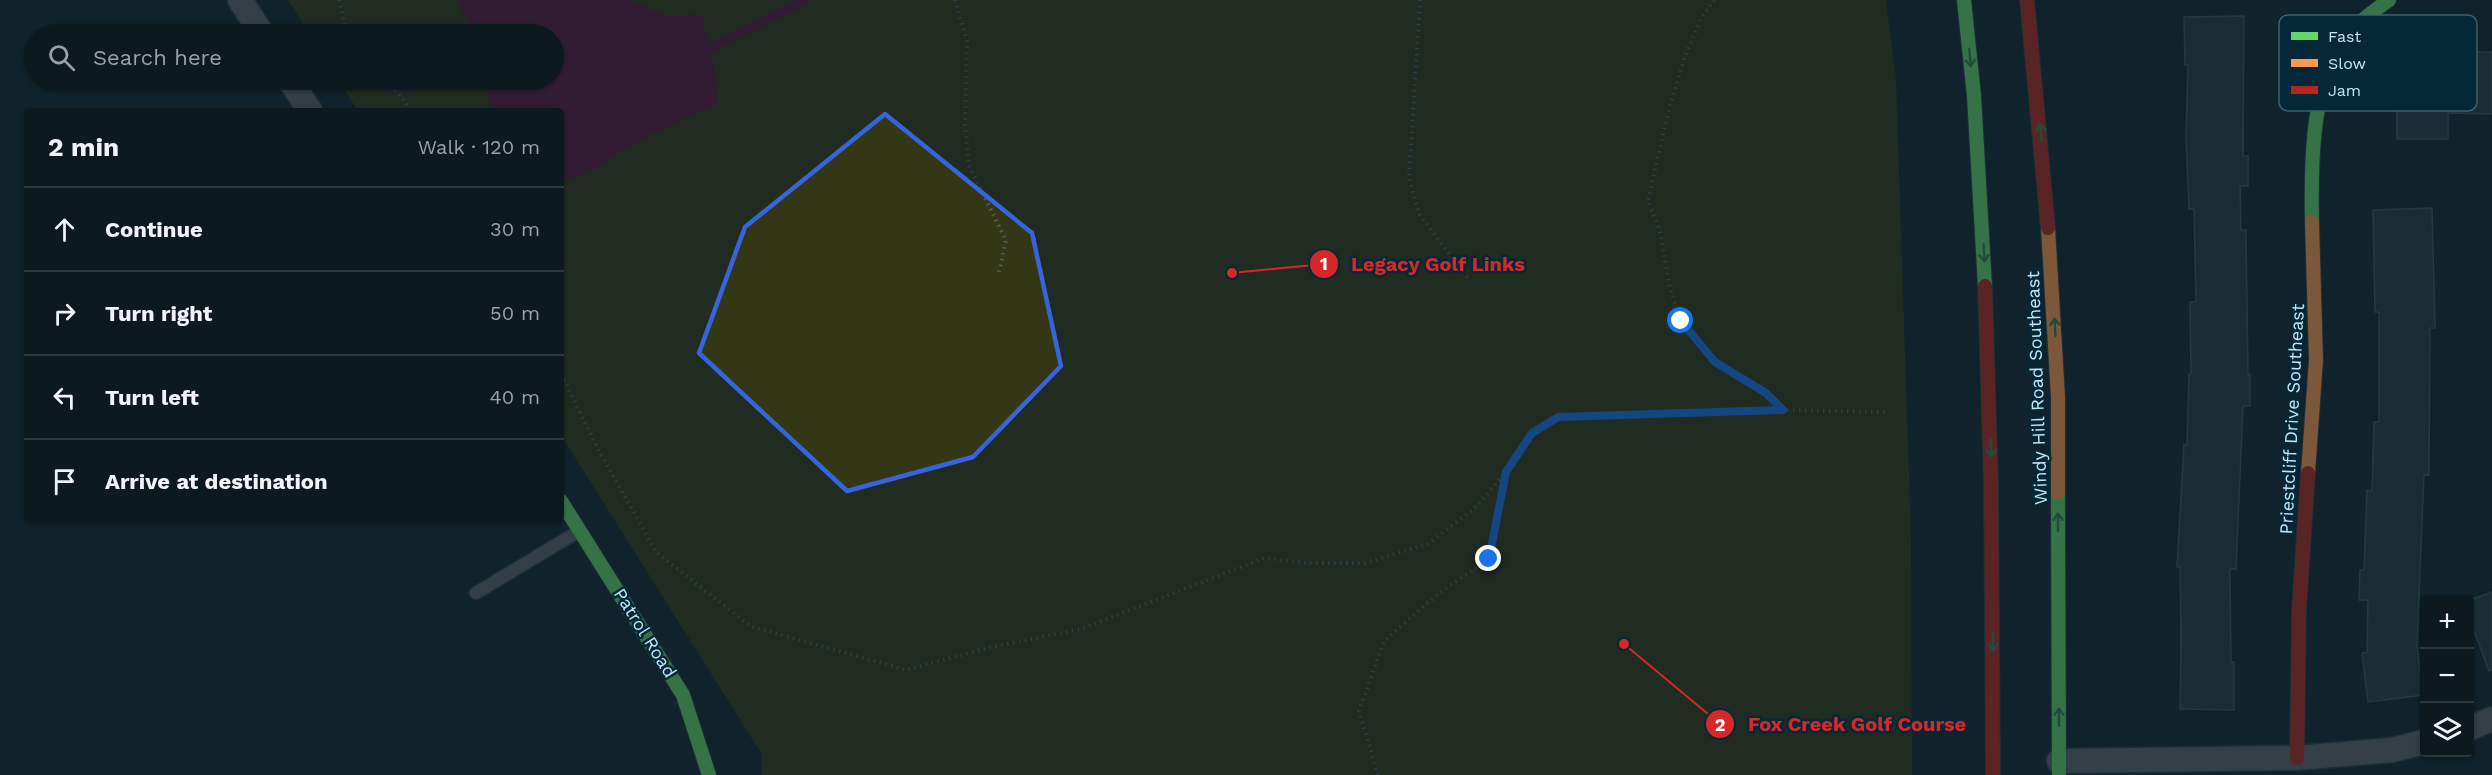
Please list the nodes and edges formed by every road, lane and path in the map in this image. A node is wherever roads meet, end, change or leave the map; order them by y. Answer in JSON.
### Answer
{"nodes":[{"id":1,"x":240,"y":0,"type":"edge"},
{"id":2,"x":339,"y":0,"type":"edge"},
{"id":3,"x":955,"y":0,"type":"edge"},
{"id":4,"x":1420,"y":0,"type":"edge"},
{"id":5,"x":1714,"y":0,"type":"edge"},
{"id":6,"x":1964,"y":0,"type":"edge"},
{"id":7,"x":2027,"y":0,"type":"edge"},
{"id":8,"x":2389,"y":0,"type":"edge"},
{"id":9,"x":2368,"y":15,"type":"edge"},
{"id":10,"x":256,"y":24,"type":"edge"},
{"id":11,"x":345,"y":24,"type":"edge"},
{"id":12,"x":296,"y":90,"type":"edge"},
{"id":13,"x":396,"y":90,"type":"edge"},
{"id":14,"x":308,"y":108,"type":"edge"},
{"id":15,"x":410,"y":108,"type":"edge"},
{"id":16,"x":2319,"y":111,"type":"edge"},
{"id":17,"x":998,"y":276,"type":"dead end"},
{"id":18,"x":1469,"y":280,"type":"dead end"},
{"id":19,"x":564,"y":380,"type":"edge"},
{"id":20,"x":1783,"y":410,"type":"junction"},
{"id":21,"x":1888,"y":412,"type":"dead end"},
{"id":22,"x":1506,"y":472,"type":"junction"},
{"id":23,"x":564,"y":506,"type":"edge"},
{"id":24,"x":580,"y":531,"type":"junction"},
{"id":25,"x":476,"y":593,"type":"dead end"},
{"id":26,"x":2492,"y":719,"type":"edge"},
{"id":27,"x":2474,"y":726,"type":"edge"},
{"id":28,"x":2420,"y":743,"type":"edge"},
{"id":29,"x":2297,"y":758,"type":"junction"},
{"id":30,"x":2059,"y":768,"type":"edge"},
{"id":31,"x":709,"y":775,"type":"edge"},
{"id":32,"x":1378,"y":775,"type":"edge"},
{"id":33,"x":1993,"y":775,"type":"edge"}],
"edges":[{"from":1,"to":10,"type":"street"},
{"from":2,"to":11,"type":"path"},
{"from":3,"to":17,"type":"path"},
{"from":4,"to":18,"type":"path"},
{"from":5,"to":20,"type":"path"},
{"from":6,"to":33,"type":"main road","one_way":true},
{"from":30,"to":7,"type":"main road","name":"Windy Hill Road Southeast","one_way":true},
{"from":8,"to":9,"type":"main road","name":"Priestcliff Drive Southeast"},
{"from":12,"to":14,"type":"street"},
{"from":13,"to":15,"type":"path"},
{"from":16,"to":29,"type":"main road","name":"Priestcliff Drive Southeast"},
{"from":19,"to":22,"type":"path"},
{"from":20,"to":21,"type":"path"},
{"from":20,"to":22,"type":"path"},
{"from":22,"to":32,"type":"path"},
{"from":23,"to":24,"type":"main road","name":"Patrol Road"},
{"from":24,"to":25,"type":"lane"},
{"from":24,"to":31,"type":"main road","name":"Patrol Road"},
{"from":26,"to":27,"type":"street"},
{"from":28,"to":29,"type":"street"},
{"from":29,"to":30,"type":"street"}]}
